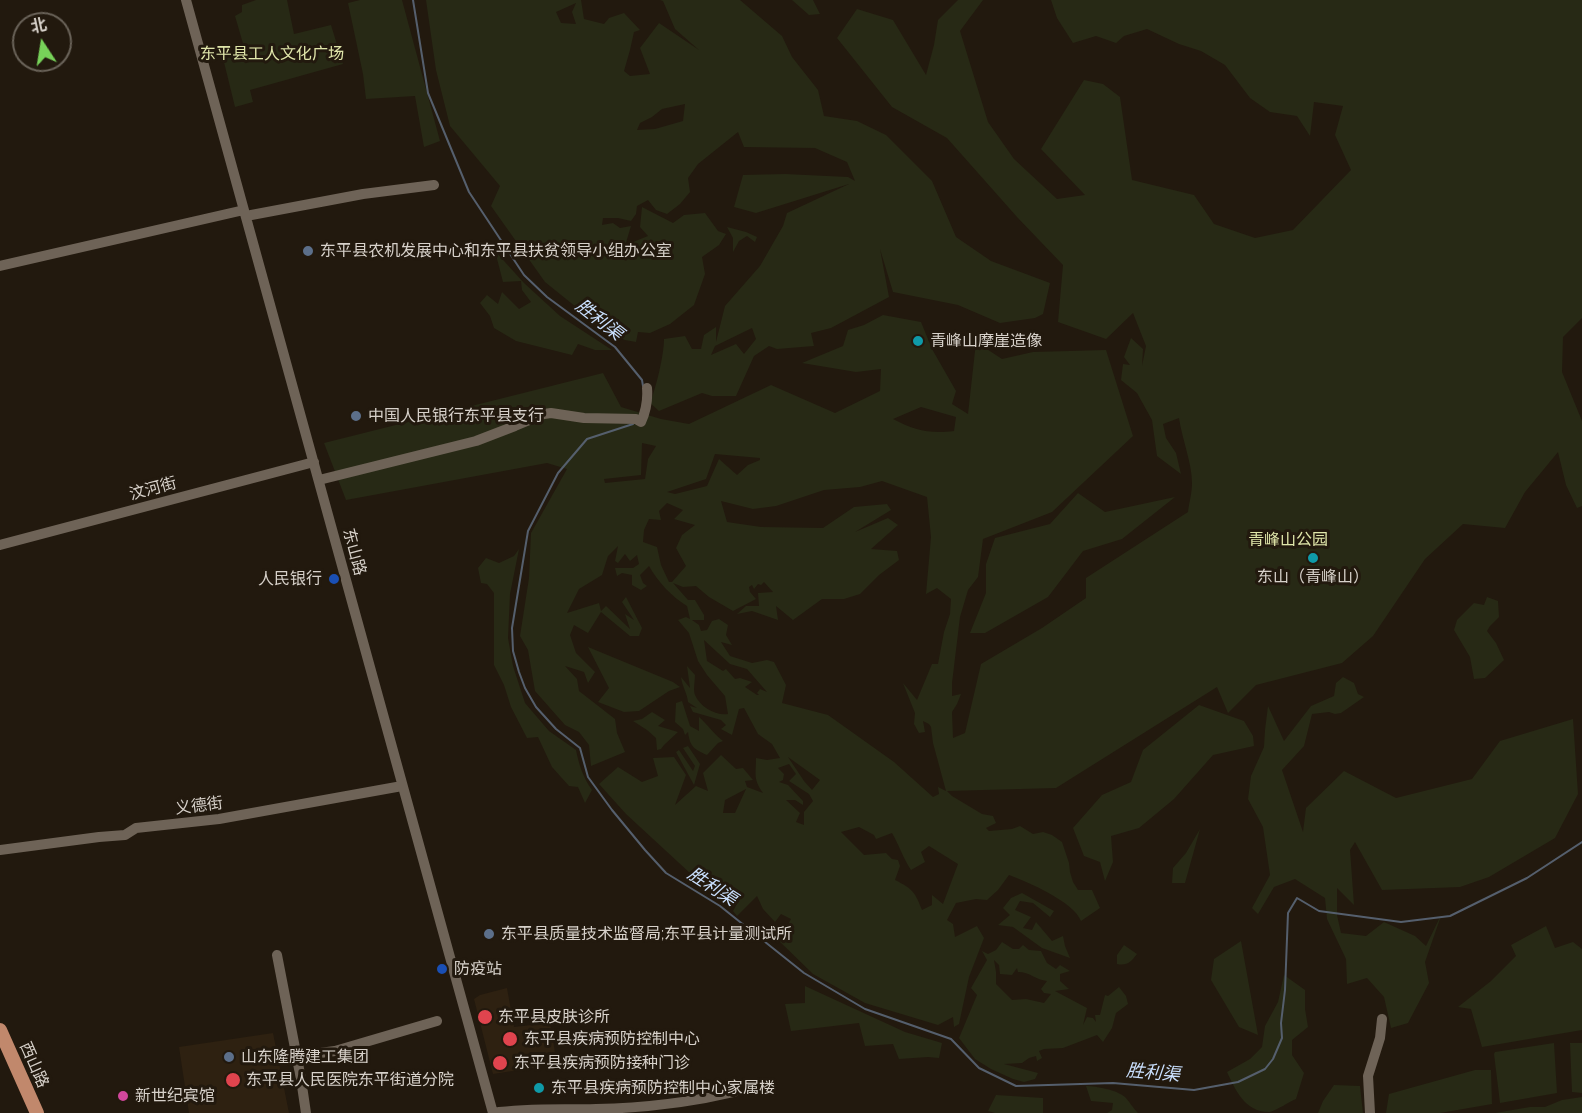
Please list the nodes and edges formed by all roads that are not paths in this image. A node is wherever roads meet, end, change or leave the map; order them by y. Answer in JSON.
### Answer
{"nodes":[{"id":1,"x":186,"y":0,"type":"edge"},
{"id":2,"x":434,"y":185,"type":"dead end"},
{"id":3,"x":245,"y":213,"type":"junction"},
{"id":4,"x":0,"y":266,"type":"edge"},
{"id":5,"x":647,"y":388,"type":"dead end"},
{"id":6,"x":314,"y":462,"type":"junction"},
{"id":7,"x":319,"y":480,"type":"junction"},
{"id":8,"x":0,"y":545,"type":"edge"},
{"id":9,"x":402,"y":786,"type":"junction"},
{"id":10,"x":0,"y":850,"type":"edge"},
{"id":11,"x":277,"y":955,"type":"dead end"},
{"id":12,"x":1382,"y":1019,"type":"dead end"},
{"id":13,"x":436,"y":1021,"type":"dead end"},
{"id":14,"x":0,"y":1030,"type":"edge"},
{"id":15,"x":297,"y":1056,"type":"junction"},
{"id":16,"x":734,"y":1092,"type":"dead end"},
{"id":17,"x":37,"y":1113,"type":"edge"},
{"id":18,"x":306,"y":1113,"type":"edge"},
{"id":19,"x":493,"y":1113,"type":"edge"},
{"id":20,"x":1370,"y":1113,"type":"edge"}],
"edges":[{"from":1,"to":3,"type":"street","name":"东山路"},
{"from":2,"to":3,"type":"street"},
{"from":3,"to":4,"type":"street"},
{"from":3,"to":6,"type":"street","name":"东山路"},
{"from":5,"to":7,"type":"street"},
{"from":6,"to":7,"type":"street","name":"东山路"},
{"from":6,"to":8,"type":"street","name":"汶河街"},
{"from":7,"to":9,"type":"street","name":"东山路"},
{"from":9,"to":10,"type":"street","name":"义德街"},
{"from":9,"to":19,"type":"street","name":"东山路"},
{"from":11,"to":15,"type":"street"},
{"from":12,"to":20,"type":"street"},
{"from":13,"to":15,"type":"street"},
{"from":14,"to":17,"type":"main road","name":"西山路"},
{"from":15,"to":18,"type":"street"},
{"from":16,"to":19,"type":"street"}]}
